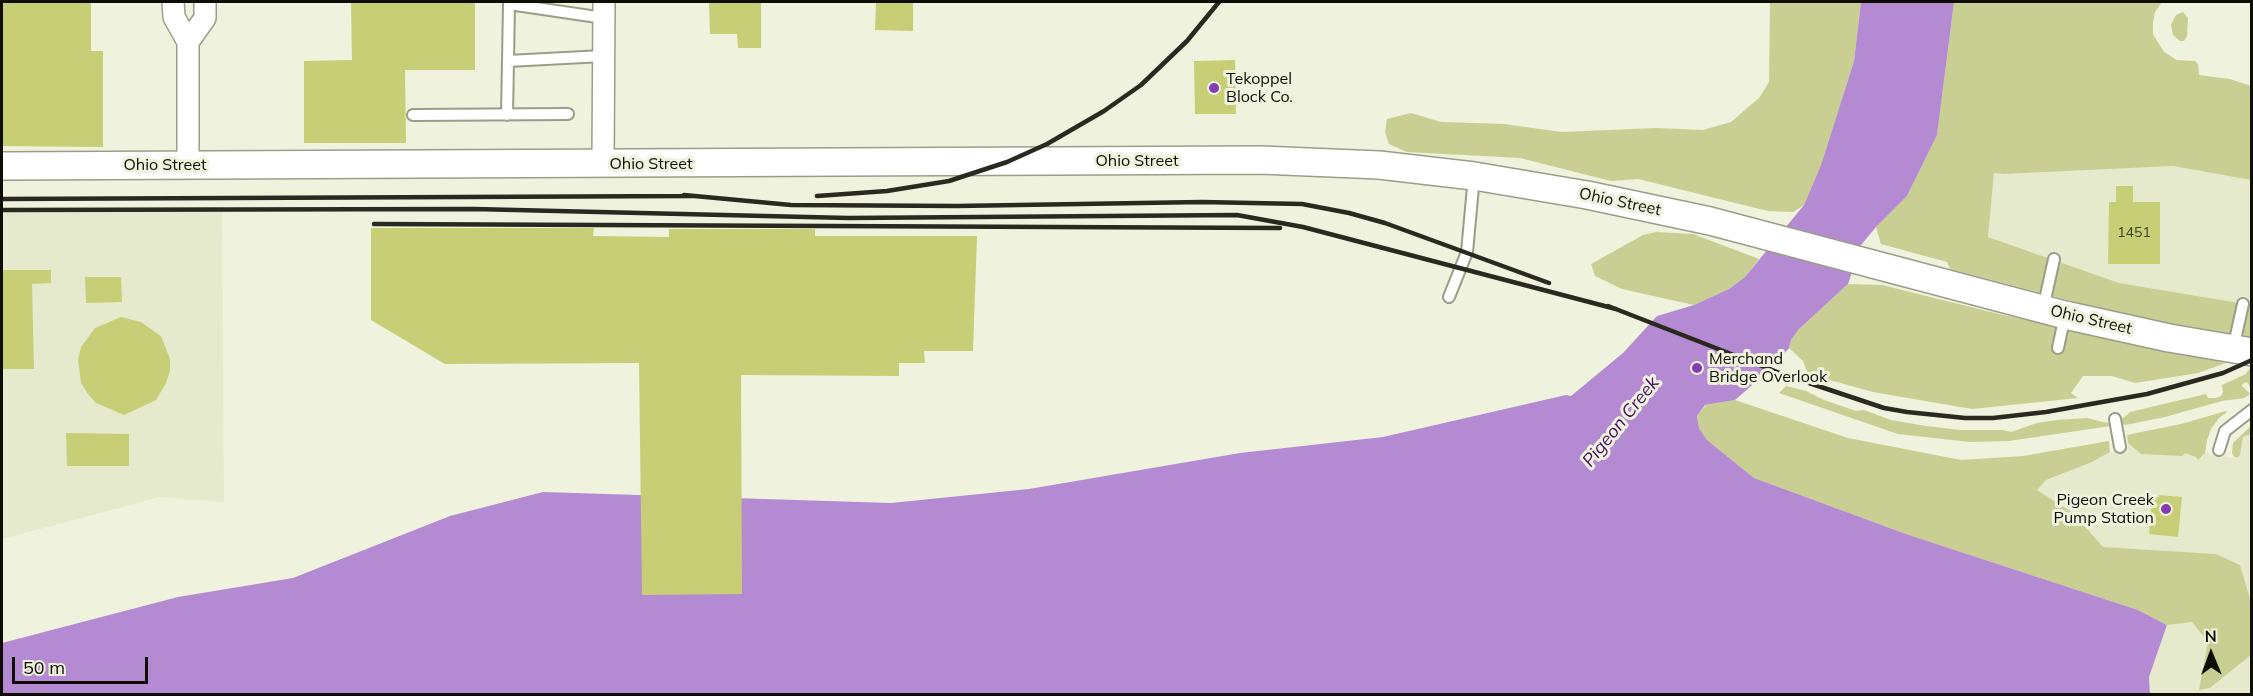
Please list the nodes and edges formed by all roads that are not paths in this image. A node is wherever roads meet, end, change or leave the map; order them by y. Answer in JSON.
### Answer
{"nodes":[{"id":1,"x":173,"y":2,"type":"edge"},
{"id":2,"x":205,"y":2,"type":"edge"},
{"id":3,"x":604,"y":10,"type":"edge"},
{"id":4,"x":188,"y":42,"type":"junction"},
{"id":5,"x":603,"y":56,"type":"junction"},
{"id":6,"x":508,"y":61,"type":"junction"},
{"id":7,"x":413,"y":114,"type":"dead end"},
{"id":8,"x":568,"y":114,"type":"dead end"},
{"id":9,"x":507,"y":115,"type":"junction"},
{"id":10,"x":603,"y":164,"type":"junction"},
{"id":11,"x":188,"y":165,"type":"junction"},
{"id":12,"x":2,"y":166,"type":"edge"},
{"id":13,"x":1474,"y":176,"type":"junction"},
{"id":14,"x":2054,"y":259,"type":"dead end"},
{"id":15,"x":1449,"y":297,"type":"dead end"},
{"id":16,"x":2243,"y":304,"type":"dead end"},
{"id":17,"x":2054,"y":312,"type":"junction"},
{"id":18,"x":2058,"y":348,"type":"dead end"},
{"id":19,"x":2242,"y":350,"type":"edge"},
{"id":20,"x":2252,"y":410,"type":"edge"},
{"id":21,"x":2115,"y":418,"type":"dead end"},
{"id":22,"x":2120,"y":447,"type":"dead end"},
{"id":23,"x":2219,"y":450,"type":"dead end"}],
"edges":[{"from":1,"to":4,"type":"street"},
{"from":2,"to":4,"type":"street"},
{"from":3,"to":5,"type":"street"},
{"from":3,"to":6,"type":"lane"},
{"from":4,"to":11,"type":"street"},
{"from":5,"to":6,"type":"lane"},
{"from":5,"to":10,"type":"street"},
{"from":6,"to":9,"type":"lane"},
{"from":7,"to":9,"type":"lane"},
{"from":8,"to":9,"type":"lane"},
{"from":10,"to":11,"type":"street","name":"Ohio Street"},
{"from":10,"to":13,"type":"street","name":"Ohio Street"},
{"from":11,"to":12,"type":"street","name":"Ohio Street"},
{"from":13,"to":15,"type":"lane"},
{"from":13,"to":17,"type":"street","name":"Ohio Street"},
{"from":14,"to":17,"type":"lane"},
{"from":16,"to":19,"type":"lane"},
{"from":17,"to":18,"type":"lane"},
{"from":17,"to":19,"type":"street","name":"Ohio Street"},
{"from":20,"to":23,"type":"lane"},
{"from":21,"to":22,"type":"lane"}]}
